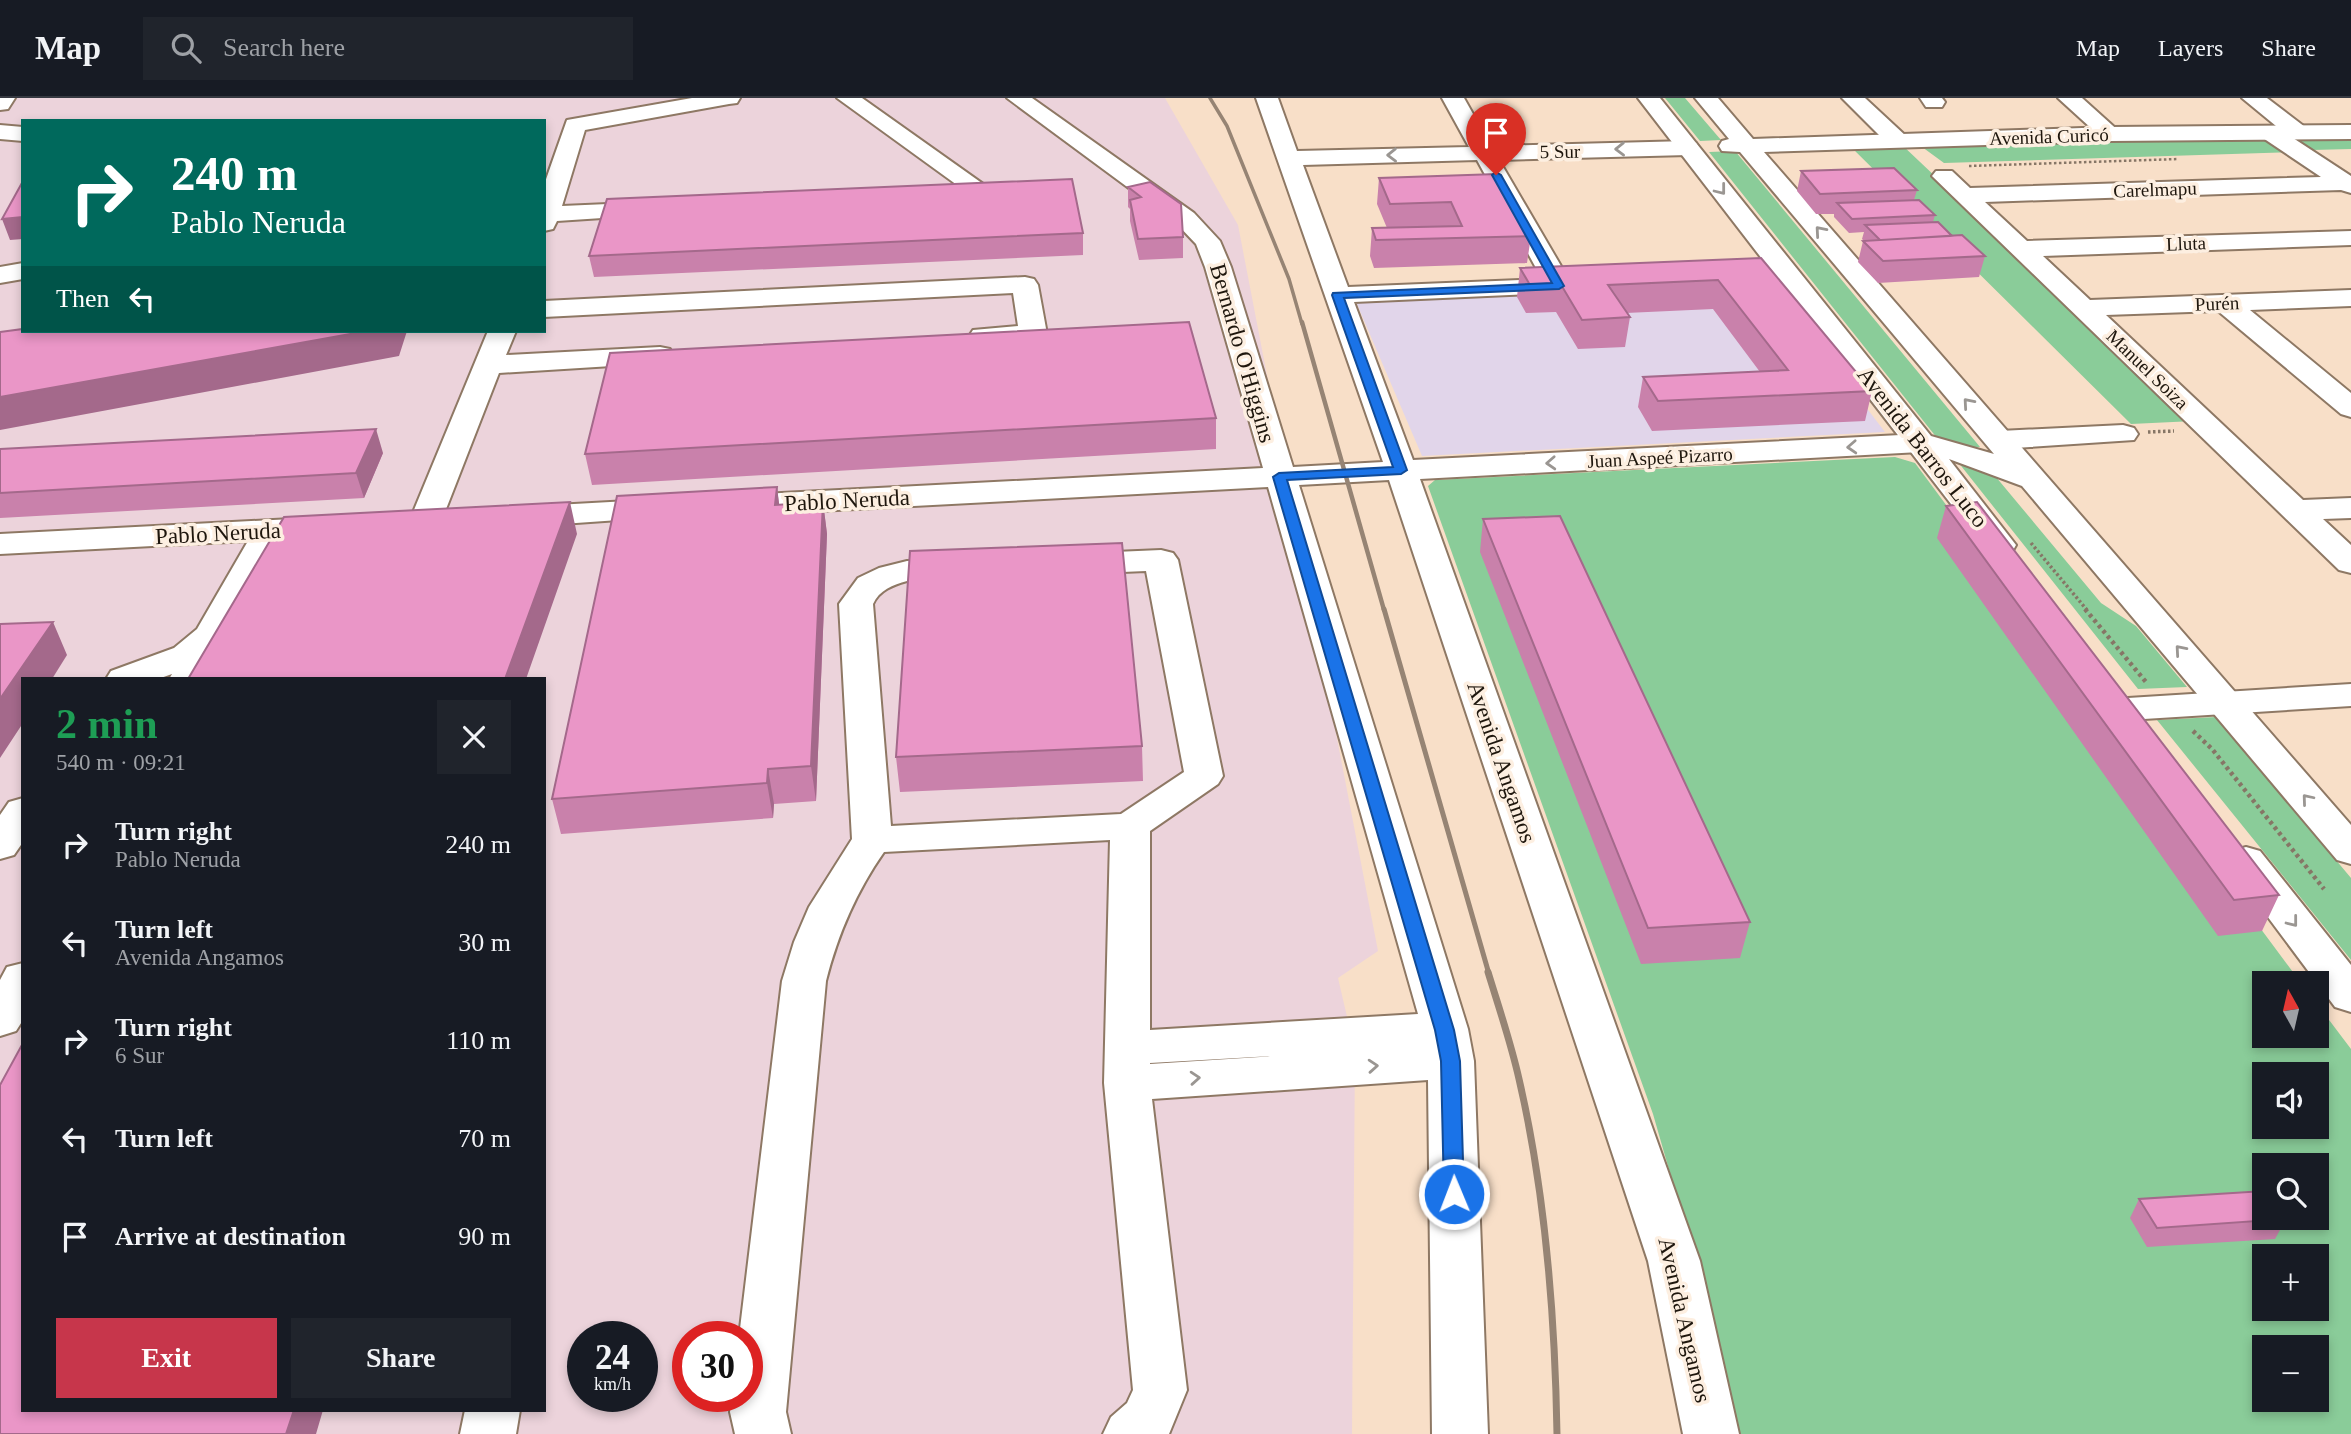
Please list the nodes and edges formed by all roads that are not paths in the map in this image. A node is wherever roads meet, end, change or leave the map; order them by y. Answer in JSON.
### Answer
{"nodes":[{"id":1,"x":4,"y":98,"type":"edge"},
{"id":2,"x":729,"y":98,"type":"edge"},
{"id":3,"x":848,"y":98,"type":"edge"},
{"id":4,"x":1018,"y":98,"type":"edge"},
{"id":5,"x":1267,"y":98,"type":"edge"},
{"id":6,"x":1453,"y":98,"type":"edge"},
{"id":7,"x":1649,"y":98,"type":"edge"},
{"id":8,"x":1706,"y":98,"type":"edge"},
{"id":9,"x":1853,"y":98,"type":"edge"},
{"id":10,"x":2069,"y":98,"type":"edge"},
{"id":11,"x":2253,"y":98,"type":"edge"},
{"id":12,"x":0,"y":104,"type":"edge"},
{"id":13,"x":2268,"y":131,"type":"junction"},
{"id":14,"x":0,"y":132,"type":"edge"},
{"id":15,"x":2297,"y":132,"type":"junction"},
{"id":16,"x":2351,"y":132,"type":"edge"},
{"id":17,"x":21,"y":134,"type":"edge"},
{"id":18,"x":2111,"y":134,"type":"junction"},
{"id":19,"x":1899,"y":142,"type":"junction"},
{"id":20,"x":1747,"y":146,"type":"junction"},
{"id":21,"x":1688,"y":148,"type":"junction"},
{"id":22,"x":1484,"y":153,"type":"junction"},
{"id":23,"x":2339,"y":154,"type":"dead end"},
{"id":24,"x":2304,"y":155,"type":"junction"},
{"id":25,"x":1288,"y":158,"type":"junction"},
{"id":26,"x":2188,"y":163,"type":"road end"},
{"id":27,"x":2062,"y":170,"type":"dead end"},
{"id":28,"x":1957,"y":179,"type":"joint"},
{"id":29,"x":2349,"y":185,"type":"edge"},
{"id":30,"x":2214,"y":187,"type":"junction"},
{"id":31,"x":2088,"y":191,"type":"junction"},
{"id":32,"x":925,"y":194,"type":"edge"},
{"id":33,"x":674,"y":208,"type":"edge"},
{"id":34,"x":546,"y":219,"type":"edge"},
{"id":35,"x":2351,"y":238,"type":"edge"},
{"id":36,"x":2021,"y":249,"type":"junction"},
{"id":37,"x":21,"y":271,"type":"edge"},
{"id":38,"x":0,"y":275,"type":"edge"},
{"id":39,"x":1790,"y":277,"type":"junction"},
{"id":40,"x":1763,"y":278,"type":"edge"},
{"id":41,"x":1600,"y":284,"type":"edge"},
{"id":42,"x":1559,"y":286,"type":"junction"},
{"id":43,"x":1337,"y":295,"type":"junction"},
{"id":44,"x":2351,"y":298,"type":"edge"},
{"id":45,"x":2225,"y":303,"type":"junction"},
{"id":46,"x":2083,"y":308,"type":"junction"},
{"id":47,"x":546,"y":309,"type":"edge"},
{"id":48,"x":501,"y":333,"type":"edge"},
{"id":49,"x":951,"y":338,"type":"edge"},
{"id":50,"x":692,"y":353,"type":"edge"},
{"id":51,"x":488,"y":365,"type":"junction"},
{"id":52,"x":2351,"y":408,"type":"edge"},
{"id":53,"x":2123,"y":434,"type":"road end"},
{"id":54,"x":2000,"y":440,"type":"junction"},
{"id":55,"x":1920,"y":443,"type":"junction"},
{"id":56,"x":1401,"y":470,"type":"junction"},
{"id":57,"x":1279,"y":477,"type":"junction"},
{"id":58,"x":2040,"y":487,"type":"junction"},
{"id":59,"x":2351,"y":508,"type":"edge"},
{"id":60,"x":2295,"y":510,"type":"junction"},
{"id":61,"x":494,"y":518,"type":"edge"},
{"id":62,"x":426,"y":522,"type":"edge"},
{"id":63,"x":361,"y":525,"type":"edge"},
{"id":64,"x":270,"y":530,"type":"junction"},
{"id":65,"x":0,"y":544,"type":"edge"},
{"id":66,"x":2022,"y":552,"type":"road end"},
{"id":67,"x":2351,"y":563,"type":"edge"},
{"id":68,"x":211,"y":635,"type":"junction"},
{"id":69,"x":129,"y":677,"type":"edge"},
{"id":70,"x":188,"y":677,"type":"edge"},
{"id":71,"x":2351,"y":695,"type":"edge"},
{"id":72,"x":2225,"y":701,"type":"junction"},
{"id":73,"x":2154,"y":742,"type":"edge"},
{"id":74,"x":21,"y":814,"type":"edge"},
{"id":75,"x":1130,"y":827,"type":"junction"},
{"id":76,"x":2222,"y":830,"type":"edge"},
{"id":77,"x":872,"y":840,"type":"junction"},
{"id":78,"x":0,"y":846,"type":"edge"},
{"id":79,"x":2351,"y":851,"type":"edge"},
{"id":80,"x":21,"y":982,"type":"edge"},
{"id":81,"x":2351,"y":996,"type":"edge"},
{"id":82,"x":0,"y":1020,"type":"edge"},
{"id":83,"x":1448,"y":1045,"type":"junction"},
{"id":84,"x":1126,"y":1065,"type":"junction"},
{"id":85,"x":493,"y":1412,"type":"edge"},
{"id":86,"x":488,"y":1434,"type":"edge"},
{"id":87,"x":763,"y":1434,"type":"edge"},
{"id":88,"x":1131,"y":1434,"type":"edge"},
{"id":89,"x":1460,"y":1434,"type":"edge"},
{"id":90,"x":1711,"y":1434,"type":"edge"}],
"edges":[{"from":1,"to":12,"type":"street"},
{"from":2,"to":34,"type":"street"},
{"from":3,"to":32,"type":"street"},
{"from":4,"to":57,"type":"street","name":"Bernardo O'Higgins"},
{"from":5,"to":25,"type":"street","name":"Avenida Angamos"},
{"from":6,"to":22,"type":"street"},
{"from":7,"to":21,"type":"street","name":"Avenida Barros Luco"},
{"from":8,"to":20,"type":"street"},
{"from":9,"to":19,"type":"street"},
{"from":10,"to":18,"type":"street"},
{"from":11,"to":15,"type":"street"},
{"from":13,"to":15,"type":"street","name":"Avenida Curicó"},
{"from":13,"to":18,"type":"street","name":"Avenida Curicó"},
{"from":13,"to":24,"type":"street"},
{"from":14,"to":17,"type":"street"},
{"from":15,"to":16,"type":"street","name":"Avenida Curicó"},
{"from":18,"to":19,"type":"street","name":"Avenida Curicó"},
{"from":19,"to":20,"type":"street","name":"Avenida Curicó"},
{"from":20,"to":21,"type":"street","name":"5 Sur"},
{"from":54,"to":20,"type":"street","one_way":true},
{"from":21,"to":22,"type":"street","name":"5 Sur","one_way":true},
{"from":21,"to":39,"type":"street","name":"Avenida Barros Luco","one_way":true},
{"from":22,"to":25,"type":"street","name":"5 Sur","one_way":true},
{"from":22,"to":42,"type":"street"},
{"from":23,"to":24,"type":"street"},
{"from":24,"to":29,"type":"street"},
{"from":25,"to":43,"type":"street","name":"Avenida Angamos"},
{"from":26,"to":30,"type":"street"},
{"from":27,"to":31,"type":"street"},
{"from":28,"to":31,"type":"street","name":"Carelmapu"},
{"from":28,"to":36,"type":"street","name":"Manuel Soiza"},
{"from":29,"to":30,"type":"street","name":"Carelmapu"},
{"from":30,"to":31,"type":"street","name":"Carelmapu"},
{"from":33,"to":34,"type":"street"},
{"from":35,"to":36,"type":"street","name":"Lluta"},
{"from":36,"to":46,"type":"street","name":"Manuel Soiza"},
{"from":37,"to":38,"type":"street"},
{"from":39,"to":40,"type":"street"},
{"from":39,"to":55,"type":"street","name":"Avenida Barros Luco"},
{"from":41,"to":42,"type":"street"},
{"from":42,"to":43,"type":"street"},
{"from":43,"to":56,"type":"street","name":"Avenida Angamos"},
{"from":44,"to":45,"type":"street","name":"Purén"},
{"from":45,"to":46,"type":"street","name":"Purén"},
{"from":45,"to":52,"type":"street"},
{"from":46,"to":60,"type":"street","name":"Manuel Soiza"},
{"from":47,"to":49,"type":"street"},
{"from":48,"to":51,"type":"street"},
{"from":50,"to":51,"type":"street"},
{"from":51,"to":62,"type":"street"},
{"from":53,"to":54,"type":"street"},
{"from":54,"to":58,"type":"street"},
{"from":55,"to":56,"type":"street","name":"Juan Aspeé Pizarro","one_way":true},
{"from":55,"to":58,"type":"street","name":"Juan Aspeé Pizarro"},
{"from":55,"to":66,"type":"street","name":"Avenida Barros Luco"},
{"from":56,"to":57,"type":"street","name":"Pablo Neruda"},
{"from":56,"to":90,"type":"street","name":"Avenida Angamos"},
{"from":57,"to":61,"type":"street","name":"Pablo Neruda"},
{"from":57,"to":83,"type":"street","name":"Bernardo O'Higgins"},
{"from":72,"to":58,"type":"street","one_way":true},
{"from":59,"to":60,"type":"street"},
{"from":60,"to":67,"type":"street","name":"Manuel Soiza"},
{"from":63,"to":64,"type":"street","name":"Pablo Neruda"},
{"from":64,"to":65,"type":"street","name":"Pablo Neruda"},
{"from":64,"to":68,"type":"street"},
{"from":68,"to":69,"type":"street"},
{"from":68,"to":70,"type":"street"},
{"from":71,"to":72,"type":"street"},
{"from":72,"to":73,"type":"street"},
{"from":79,"to":72,"type":"street","one_way":true},
{"from":74,"to":78,"type":"street"},
{"from":75,"to":77,"type":"street"},
{"from":75,"to":77,"type":"street"},
{"from":75,"to":84,"type":"street"},
{"from":76,"to":81,"type":"street","one_way":true},
{"from":77,"to":87,"type":"street"},
{"from":80,"to":82,"type":"street"},
{"from":83,"to":84,"type":"street"},
{"from":83,"to":89,"type":"street","name":"Bernardo O'Higgins"},
{"from":84,"to":88,"type":"street"},
{"from":85,"to":86,"type":"street"}]}
